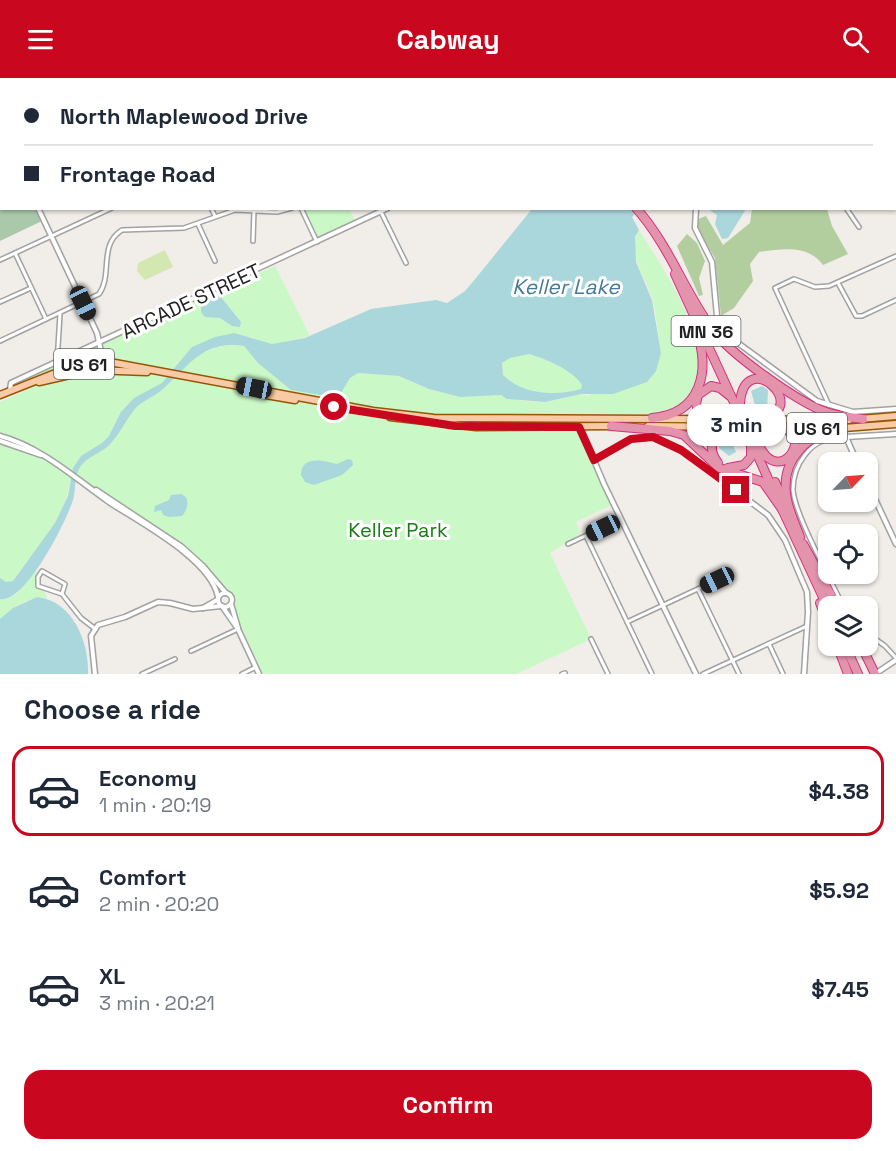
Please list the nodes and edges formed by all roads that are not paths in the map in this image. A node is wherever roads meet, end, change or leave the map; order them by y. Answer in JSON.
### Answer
{"nodes":[{"id":1,"x":39,"y":210,"type":"edge"},
{"id":2,"x":108,"y":210,"type":"edge"},
{"id":3,"x":212,"y":210,"type":"edge"},
{"id":4,"x":235,"y":210,"type":"edge"},
{"id":5,"x":254,"y":210,"type":"edge"},
{"id":6,"x":262,"y":210,"type":"edge"},
{"id":7,"x":284,"y":210,"type":"edge"},
{"id":8,"x":302,"y":210,"type":"edge"},
{"id":9,"x":384,"y":210,"type":"edge"},
{"id":10,"x":696,"y":210,"type":"edge"},
{"id":11,"x":847,"y":210,"type":"edge"},
{"id":12,"x":381,"y":212,"type":"junction"},
{"id":13,"x":639,"y":214,"type":"edge"},
{"id":14,"x":215,"y":216,"type":"junction"},
{"id":15,"x":198,"y":224,"type":"junction"},
{"id":16,"x":859,"y":227,"type":"dead end"},
{"id":17,"x":51,"y":237,"type":"junction"},
{"id":18,"x":253,"y":241,"type":"dead end"},
{"id":19,"x":317,"y":242,"type":"junction"},
{"id":20,"x":15,"y":253,"type":"junction"},
{"id":21,"x":896,"y":256,"type":"edge"},
{"id":22,"x":672,"y":257,"type":"junction"},
{"id":23,"x":0,"y":260,"type":"edge"},
{"id":24,"x":215,"y":261,"type":"dead end"},
{"id":25,"x":406,"y":263,"type":"dead end"},
{"id":26,"x":676,"y":275,"type":"junction"},
{"id":27,"x":838,"y":283,"type":"junction"},
{"id":28,"x":31,"y":288,"type":"junction"},
{"id":29,"x":896,"y":300,"type":"edge"},
{"id":30,"x":0,"y":302,"type":"edge"},
{"id":31,"x":83,"y":303,"type":"junction"},
{"id":32,"x":60,"y":314,"type":"junction"},
{"id":33,"x":47,"y":320,"type":"junction"},
{"id":34,"x":712,"y":329,"type":"junction"},
{"id":35,"x":727,"y":335,"type":"junction"},
{"id":36,"x":0,"y":341,"type":"edge"},
{"id":37,"x":101,"y":343,"type":"junction"},
{"id":38,"x":57,"y":363,"type":"junction"},
{"id":39,"x":104,"y":366,"type":"junction"},
{"id":40,"x":11,"y":393,"type":"junction"},
{"id":41,"x":0,"y":397,"type":"edge"},
{"id":42,"x":738,"y":405,"type":"junction"},
{"id":43,"x":829,"y":405,"type":"junction"},
{"id":44,"x":896,"y":409,"type":"edge"},
{"id":45,"x":896,"y":416,"type":"edge"},
{"id":46,"x":652,"y":418,"type":"junction"},
{"id":47,"x":863,"y":419,"type":"junction"},
{"id":48,"x":716,"y":420,"type":"junction"},
{"id":49,"x":757,"y":420,"type":"junction"},
{"id":50,"x":579,"y":423,"type":"junction"},
{"id":51,"x":896,"y":424,"type":"edge"},
{"id":52,"x":611,"y":426,"type":"junction"},
{"id":53,"x":737,"y":427,"type":"junction"},
{"id":54,"x":774,"y":427,"type":"junction"},
{"id":55,"x":841,"y":428,"type":"junction"},
{"id":56,"x":896,"y":434,"type":"edge"},
{"id":57,"x":846,"y":437,"type":"junction"},
{"id":58,"x":0,"y":439,"type":"edge"},
{"id":59,"x":752,"y":440,"type":"junction"},
{"id":60,"x":853,"y":452,"type":"edge"},
{"id":61,"x":594,"y":460,"type":"junction"},
{"id":62,"x":93,"y":489,"type":"junction"},
{"id":63,"x":878,"y":506,"type":"edge"},
{"id":64,"x":784,"y":512,"type":"junction"},
{"id":65,"x":622,"y":518,"type":"junction"},
{"id":66,"x":586,"y":536,"type":"junction"},
{"id":67,"x":801,"y":540,"type":"junction"},
{"id":68,"x":568,"y":544,"type":"dead end"},
{"id":69,"x":896,"y":544,"type":"edge"},
{"id":70,"x":808,"y":564,"type":"junction"},
{"id":71,"x":717,"y":580,"type":"dead end"},
{"id":72,"x":698,"y":589,"type":"junction"},
{"id":73,"x":225,"y":593,"type":"junction"},
{"id":74,"x":62,"y":594,"type":"junction"},
{"id":75,"x":819,"y":596,"type":"edge"},
{"id":76,"x":824,"y":596,"type":"edge"},
{"id":77,"x":825,"y":596,"type":"edge"},
{"id":78,"x":832,"y":596,"type":"edge"},
{"id":79,"x":838,"y":596,"type":"edge"},
{"id":80,"x":218,"y":598,"type":"junction"},
{"id":81,"x":231,"y":603,"type":"junction"},
{"id":82,"x":663,"y":605,"type":"junction"},
{"id":83,"x":222,"y":606,"type":"junction"},
{"id":84,"x":198,"y":609,"type":"junction"},
{"id":85,"x":627,"y":622,"type":"junction"},
{"id":86,"x":807,"y":626,"type":"junction"},
{"id":87,"x":94,"y":628,"type":"junction"},
{"id":88,"x":238,"y":629,"type":"junction"},
{"id":89,"x":591,"y":639,"type":"dead end"},
{"id":90,"x":878,"y":641,"type":"edge"},
{"id":91,"x":769,"y":644,"type":"junction"},
{"id":92,"x":190,"y":651,"type":"dead end"},
{"id":93,"x":841,"y":656,"type":"edge"},
{"id":94,"x":850,"y":656,"type":"edge"},
{"id":95,"x":855,"y":656,"type":"edge"},
{"id":96,"x":866,"y":656,"type":"edge"},
{"id":97,"x":175,"y":659,"type":"dead end"},
{"id":98,"x":896,"y":659,"type":"edge"},
{"id":99,"x":732,"y":661,"type":"junction"},
{"id":100,"x":256,"y":667,"type":"junction"},
{"id":101,"x":94,"y":674,"type":"edge"},
{"id":102,"x":142,"y":674,"type":"edge"},
{"id":103,"x":242,"y":674,"type":"edge"},
{"id":104,"x":259,"y":674,"type":"edge"},
{"id":105,"x":608,"y":674,"type":"edge"},
{"id":106,"x":652,"y":674,"type":"edge"},
{"id":107,"x":696,"y":674,"type":"edge"},
{"id":108,"x":703,"y":674,"type":"edge"},
{"id":109,"x":739,"y":674,"type":"edge"},
{"id":110,"x":783,"y":674,"type":"edge"},
{"id":111,"x":804,"y":674,"type":"edge"},
{"id":112,"x":848,"y":674,"type":"edge"},
{"id":113,"x":858,"y":674,"type":"edge"},
{"id":114,"x":863,"y":674,"type":"edge"},
{"id":115,"x":875,"y":674,"type":"edge"}],
"edges":[{"from":1,"to":17,"type":"street"},
{"from":2,"to":17,"type":"street"},
{"from":3,"to":14,"type":"street"},
{"from":4,"to":14,"type":"street"},
{"from":5,"to":18,"type":"street"},
{"from":6,"to":7,"type":"street"},
{"from":8,"to":19,"type":"street"},
{"from":9,"to":12,"type":"street","name":"ARCADE STREET"},
{"from":10,"to":35,"type":"street"},
{"from":11,"to":16,"type":"street"},
{"from":12,"to":19,"type":"street","name":"ARCADE STREET"},
{"from":12,"to":25,"type":"street"},
{"from":13,"to":22,"type":"highway","number":"MN 36"},
{"from":13,"to":26,"type":"highway","number":"MN 36"},
{"from":14,"to":15,"type":"street"},
{"from":15,"to":24,"type":"street"},
{"from":15,"to":31,"type":"street"},
{"from":17,"to":20,"type":"street"},
{"from":17,"to":31,"type":"street"},
{"from":19,"to":37,"type":"street","name":"ARCADE STREET"},
{"from":20,"to":23,"type":"street"},
{"from":20,"to":28,"type":"street"},
{"from":21,"to":27,"type":"street"},
{"from":22,"to":34,"type":"highway"},
{"from":22,"to":42,"type":"highway","number":"MN 36"},
{"from":26,"to":42,"type":"highway","number":"MN 36"},
{"from":26,"to":46,"type":"highway"},
{"from":27,"to":29,"type":"street"},
{"from":27,"to":43,"type":"street"},
{"from":28,"to":30,"type":"street"},
{"from":28,"to":33,"type":"street"},
{"from":31,"to":32,"type":"street"},
{"from":31,"to":37,"type":"street"},
{"from":32,"to":33,"type":"street"},
{"from":32,"to":38,"type":"street"},
{"from":33,"to":36,"type":"street"},
{"from":34,"to":35,"type":"highway"},
{"from":34,"to":47,"type":"highway"},
{"from":35,"to":43,"type":"street"},
{"from":37,"to":38,"type":"street","name":"ARCADE STREET"},
{"from":37,"to":39,"type":"street"},
{"from":38,"to":40,"type":"street","name":"ARCADE STREET"},
{"from":39,"to":40,"type":"main road","number":"US 61"},
{"from":39,"to":50,"type":"main road","number":"US 61"},
{"from":40,"to":41,"type":"main road","name":"ARCADE STREET","number":"US 61"},
{"from":42,"to":48,"type":"highway"},
{"from":42,"to":49,"type":"highway"},
{"from":42,"to":59,"type":"highway","number":"MN 36"},
{"from":43,"to":44,"type":"street"},
{"from":45,"to":47,"type":"main road","number":"US 61"},
{"from":46,"to":48,"type":"main road","number":"US 61"},
{"from":46,"to":50,"type":"main road","number":"US 61"},
{"from":47,"to":49,"type":"main road","number":"US 61"},
{"from":48,"to":49,"type":"main road","number":"US 61"},
{"from":50,"to":52,"type":"main road","number":"US 61"},
{"from":50,"to":61,"type":"street"},
{"from":51,"to":55,"type":"main road","number":"US 61"},
{"from":52,"to":53,"type":"main road","number":"US 61"},
{"from":52,"to":64,"type":"highway"},
{"from":53,"to":54,"type":"main road","number":"US 61"},
{"from":53,"to":59,"type":"highway"},
{"from":54,"to":55,"type":"main road","number":"US 61"},
{"from":54,"to":59,"type":"highway"},
{"from":55,"to":67,"type":"highway"},
{"from":56,"to":57,"type":"street"},
{"from":57,"to":60,"type":"street"},
{"from":57,"to":79,"type":"street"},
{"from":58,"to":62,"type":"street"},
{"from":59,"to":64,"type":"highway","number":"MN 36"},
{"from":59,"to":67,"type":"highway","number":"MN 36"},
{"from":61,"to":65,"type":"street"},
{"from":61,"to":86,"type":"street"},
{"from":62,"to":73,"type":"street"},
{"from":62,"to":80,"type":"street"},
{"from":63,"to":69,"type":"street"},
{"from":64,"to":70,"type":"highway","number":"MN 36"},
{"from":65,"to":66,"type":"street"},
{"from":65,"to":82,"type":"street"},
{"from":66,"to":68,"type":"street"},
{"from":66,"to":85,"type":"street"},
{"from":67,"to":77,"type":"highway","number":"MN 36"},
{"from":67,"to":78,"type":"highway"},
{"from":70,"to":75,"type":"highway"},
{"from":70,"to":76,"type":"highway","number":"MN 36"},
{"from":71,"to":72,"type":"street"},
{"from":72,"to":82,"type":"street"},
{"from":72,"to":99,"type":"street"},
{"from":73,"to":80,"type":"street"},
{"from":73,"to":81,"type":"street"},
{"from":74,"to":74,"type":"street"},
{"from":74,"to":87,"type":"street"},
{"from":80,"to":83,"type":"street"},
{"from":80,"to":84,"type":"street"},
{"from":81,"to":83,"type":"street"},
{"from":81,"to":88,"type":"street"},
{"from":82,"to":85,"type":"street"},
{"from":82,"to":107,"type":"street"},
{"from":83,"to":84,"type":"street"},
{"from":83,"to":88,"type":"street"},
{"from":84,"to":87,"type":"street"},
{"from":85,"to":106,"type":"street"},
{"from":86,"to":91,"type":"street"},
{"from":86,"to":111,"type":"street"},
{"from":87,"to":101,"type":"street"},
{"from":88,"to":92,"type":"street"},
{"from":88,"to":100,"type":"street"},
{"from":89,"to":105,"type":"street"},
{"from":90,"to":98,"type":"street"},
{"from":91,"to":99,"type":"street"},
{"from":91,"to":110,"type":"street"},
{"from":93,"to":112,"type":"highway"},
{"from":94,"to":113,"type":"highway"},
{"from":95,"to":114,"type":"highway"},
{"from":96,"to":115,"type":"highway"},
{"from":97,"to":102,"type":"street"},
{"from":98,"to":115,"type":"street"},
{"from":99,"to":108,"type":"street"},
{"from":99,"to":109,"type":"street"},
{"from":100,"to":103,"type":"street"},
{"from":100,"to":104,"type":"street"}]}
